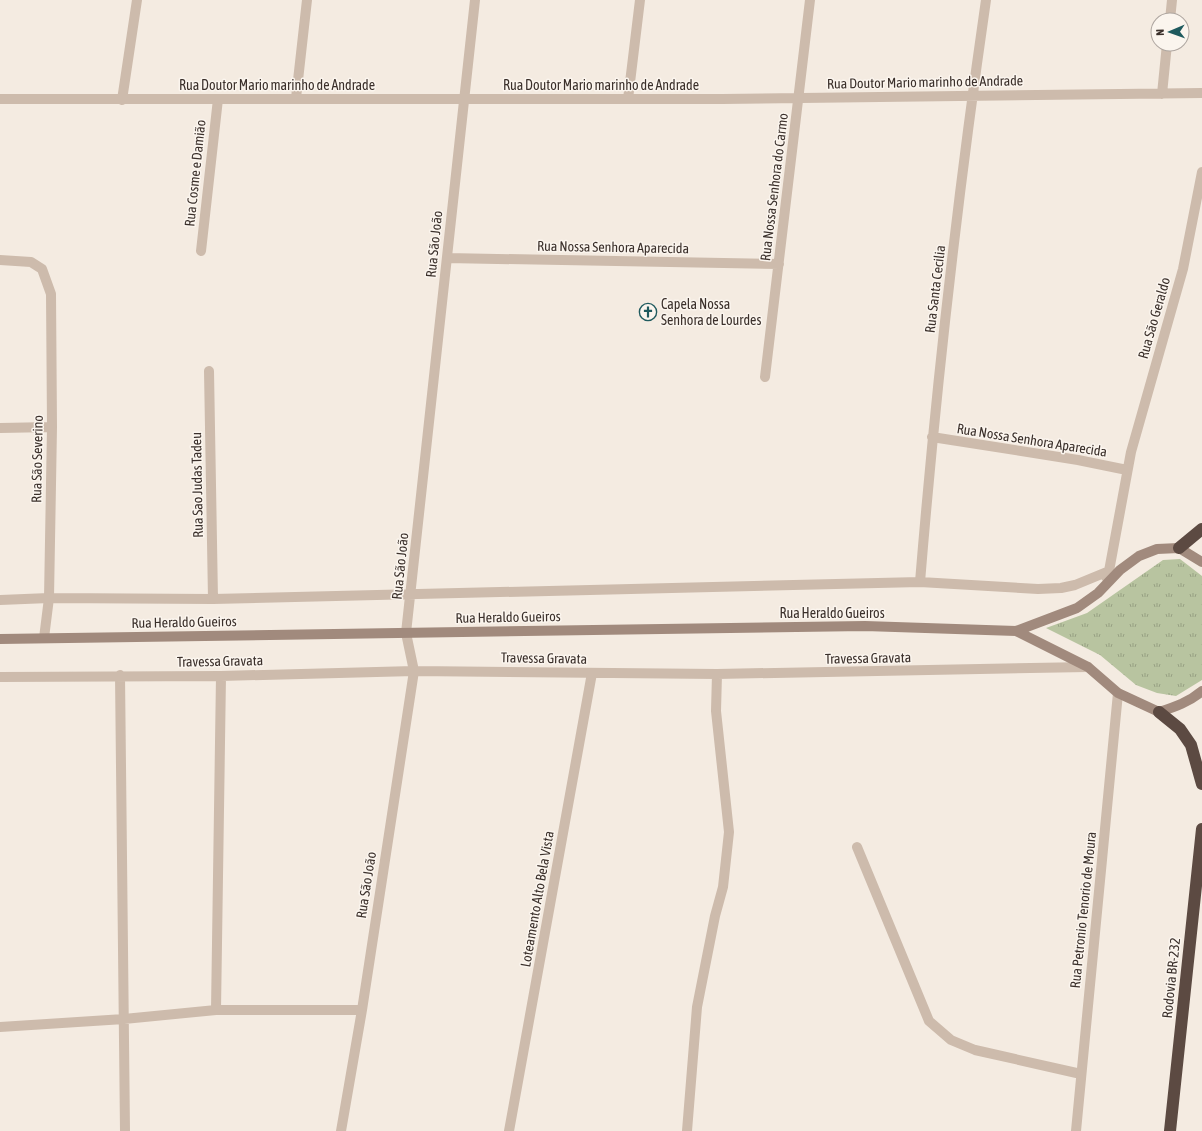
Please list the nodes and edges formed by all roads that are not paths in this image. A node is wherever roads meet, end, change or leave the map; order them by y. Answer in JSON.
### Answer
{"nodes":[{"id":1,"x":137,"y":0,"type":"edge"},
{"id":2,"x":307,"y":0,"type":"edge"},
{"id":3,"x":475,"y":0,"type":"edge"},
{"id":4,"x":640,"y":0,"type":"edge"},
{"id":5,"x":810,"y":0,"type":"edge"},
{"id":6,"x":986,"y":0,"type":"edge"},
{"id":7,"x":1172,"y":0,"type":"edge"},
{"id":8,"x":1171,"y":12,"type":"edge"},
{"id":9,"x":1166,"y":52,"type":"edge"},
{"id":10,"x":1202,"y":93,"type":"edge"},
{"id":11,"x":1162,"y":94,"type":"junction"},
{"id":12,"x":972,"y":95,"type":"junction"},
{"id":13,"x":296,"y":98,"type":"junction"},
{"id":14,"x":799,"y":98,"type":"junction"},
{"id":15,"x":0,"y":99,"type":"edge"},
{"id":16,"x":218,"y":99,"type":"junction"},
{"id":17,"x":628,"y":99,"type":"junction"},
{"id":18,"x":122,"y":100,"type":"junction"},
{"id":19,"x":464,"y":100,"type":"junction"},
{"id":20,"x":1202,"y":172,"type":"edge"},
{"id":21,"x":200,"y":251,"type":"dead end"},
{"id":22,"x":447,"y":258,"type":"junction"},
{"id":23,"x":0,"y":260,"type":"edge"},
{"id":24,"x":779,"y":264,"type":"junction"},
{"id":25,"x":209,"y":370,"type":"dead end"},
{"id":26,"x":765,"y":377,"type":"dead end"},
{"id":27,"x":52,"y":426,"type":"junction"},
{"id":28,"x":0,"y":428,"type":"edge"},
{"id":29,"x":932,"y":437,"type":"junction"},
{"id":30,"x":1127,"y":470,"type":"junction"},
{"id":31,"x":1202,"y":529,"type":"edge"},
{"id":32,"x":1179,"y":548,"type":"junction"},
{"id":33,"x":1202,"y":562,"type":"edge"},
{"id":34,"x":1109,"y":571,"type":"junction"},
{"id":35,"x":920,"y":582,"type":"junction"},
{"id":36,"x":1098,"y":593,"type":"junction"},
{"id":37,"x":412,"y":594,"type":"junction"},
{"id":38,"x":49,"y":598,"type":"junction"},
{"id":39,"x":213,"y":599,"type":"junction"},
{"id":40,"x":0,"y":600,"type":"edge"},
{"id":41,"x":1016,"y":631,"type":"junction"},
{"id":42,"x":406,"y":633,"type":"junction"},
{"id":43,"x":44,"y":638,"type":"junction"},
{"id":44,"x":0,"y":639,"type":"edge"},
{"id":45,"x":1088,"y":667,"type":"junction"},
{"id":46,"x":414,"y":671,"type":"junction"},
{"id":47,"x":592,"y":673,"type":"junction"},
{"id":48,"x":717,"y":674,"type":"junction"},
{"id":49,"x":120,"y":676,"type":"junction"},
{"id":50,"x":221,"y":676,"type":"junction"},
{"id":51,"x":0,"y":677,"type":"edge"},
{"id":52,"x":1202,"y":692,"type":"edge"},
{"id":53,"x":1118,"y":693,"type":"junction"},
{"id":54,"x":1159,"y":712,"type":"junction"},
{"id":55,"x":1202,"y":784,"type":"edge"},
{"id":56,"x":1202,"y":829,"type":"edge"},
{"id":57,"x":857,"y":847,"type":"dead end"},
{"id":58,"x":216,"y":1010,"type":"junction"},
{"id":59,"x":362,"y":1010,"type":"junction"},
{"id":60,"x":124,"y":1019,"type":"junction"},
{"id":61,"x":0,"y":1028,"type":"edge"},
{"id":62,"x":1081,"y":1074,"type":"junction"},
{"id":63,"x":125,"y":1131,"type":"edge"},
{"id":64,"x":341,"y":1131,"type":"edge"},
{"id":65,"x":509,"y":1131,"type":"edge"},
{"id":66,"x":687,"y":1131,"type":"edge"},
{"id":67,"x":1076,"y":1131,"type":"edge"},
{"id":68,"x":1170,"y":1131,"type":"edge"}],
"edges":[{"from":1,"to":18,"type":"street"},
{"from":2,"to":13,"type":"street"},
{"from":3,"to":19,"type":"street","name":"Rua São João"},
{"from":4,"to":17,"type":"street"},
{"from":5,"to":14,"type":"street","name":"Rua Nossa Senhora do Carmo"},
{"from":6,"to":12,"type":"street","name":"Rua Santa Cecilia"},
{"from":7,"to":8,"type":"street"},
{"from":9,"to":11,"type":"street"},
{"from":10,"to":11,"type":"street","name":"Rua Doutor Mario marinho de Andrade"},
{"from":11,"to":12,"type":"street","name":"Rua Doutor Mario marinho de Andrade"},
{"from":12,"to":14,"type":"street","name":"Rua Doutor Mario marinho de Andrade"},
{"from":12,"to":29,"type":"street","name":"Rua Santa Cecilia"},
{"from":13,"to":16,"type":"street","name":"Rua Doutor Mario marinho de Andrade"},
{"from":13,"to":19,"type":"street","name":"Rua Doutor Mario marinho de Andrade"},
{"from":14,"to":17,"type":"street","name":"Rua Doutor Mario marinho de Andrade"},
{"from":14,"to":24,"type":"street","name":"Rua Nossa Senhora do Carmo"},
{"from":15,"to":18,"type":"street","name":"Rua Doutor Mario marinho de Andrade"},
{"from":16,"to":18,"type":"street","name":"Rua Doutor Mario marinho de Andrade"},
{"from":16,"to":21,"type":"street","name":"Rua Cosme e Damião"},
{"from":17,"to":19,"type":"street","name":"Rua Doutor Mario marinho de Andrade"},
{"from":19,"to":22,"type":"street","name":"Rua São João"},
{"from":20,"to":30,"type":"street","name":"Rua São Geraldo"},
{"from":22,"to":24,"type":"street","name":"Rua Nossa Senhora Aparecida"},
{"from":22,"to":37,"type":"street","name":"Rua São João"},
{"from":23,"to":27,"type":"street","name":"Rua São Severino"},
{"from":24,"to":26,"type":"street","name":"Rua Nossa Senhora do Carmo"},
{"from":25,"to":39,"type":"street","name":"Rua Sao Judas Tadeu"},
{"from":27,"to":28,"type":"street"},
{"from":27,"to":38,"type":"street","name":"Rua São Severino"},
{"from":29,"to":30,"type":"street","name":"Rua Nossa Senhora Aparecida"},
{"from":29,"to":35,"type":"street","name":"Rua Santa Cecilia"},
{"from":30,"to":34,"type":"street","name":"Rua São Geraldo"},
{"from":31,"to":32,"type":"highway"},
{"from":32,"to":33,"type":"main road"},
{"from":32,"to":36,"type":"main road","name":"Rua Heraldo Gueiros"},
{"from":34,"to":35,"type":"street"},
{"from":34,"to":36,"type":"street","name":"Rua São Geraldo"},
{"from":35,"to":37,"type":"street"},
{"from":36,"to":41,"type":"main road","name":"Rua Heraldo Gueiros"},
{"from":37,"to":39,"type":"street"},
{"from":37,"to":42,"type":"street","name":"Rua São João"},
{"from":38,"to":39,"type":"street"},
{"from":38,"to":40,"type":"street"},
{"from":38,"to":43,"type":"street","name":"Rua São Severino"},
{"from":41,"to":42,"type":"main road","name":"Rua Heraldo Gueiros"},
{"from":41,"to":45,"type":"main road","name":"Rua Heraldo Gueiros"},
{"from":42,"to":43,"type":"main road","name":"Rua Heraldo Gueiros"},
{"from":42,"to":46,"type":"street","name":"Rua São João"},
{"from":43,"to":44,"type":"main road","name":"Rua Heraldo Gueiros"},
{"from":45,"to":48,"type":"street","name":"Travessa Gravata"},
{"from":45,"to":53,"type":"main road","name":"Rua Heraldo Gueiros"},
{"from":46,"to":47,"type":"street","name":"Travessa Gravata"},
{"from":46,"to":50,"type":"street","name":"Travessa Gravata"},
{"from":46,"to":59,"type":"street","name":"Rua São João"},
{"from":47,"to":48,"type":"street","name":"Travessa Gravata"},
{"from":47,"to":65,"type":"street","name":"Loteamento Alto Bela Vista"},
{"from":48,"to":66,"type":"street"},
{"from":49,"to":50,"type":"street","name":"Travessa Gravata"},
{"from":49,"to":51,"type":"street","name":"Travessa Gravata"},
{"from":49,"to":60,"type":"street"},
{"from":50,"to":58,"type":"street"},
{"from":52,"to":54,"type":"main road"},
{"from":53,"to":54,"type":"main road","name":"Rua Heraldo Gueiros"},
{"from":53,"to":62,"type":"street","name":"Rua Petronio Tenorio de Moura"},
{"from":54,"to":55,"type":"highway"},
{"from":56,"to":68,"type":"highway","name":"Rodovia BR-232"},
{"from":57,"to":62,"type":"street"},
{"from":58,"to":59,"type":"street"},
{"from":58,"to":60,"type":"street"},
{"from":59,"to":64,"type":"street","name":"Rua São João"},
{"from":60,"to":61,"type":"street"},
{"from":60,"to":63,"type":"street"},
{"from":62,"to":67,"type":"street","name":"Rua Petronio Tenorio de Moura"}]}
